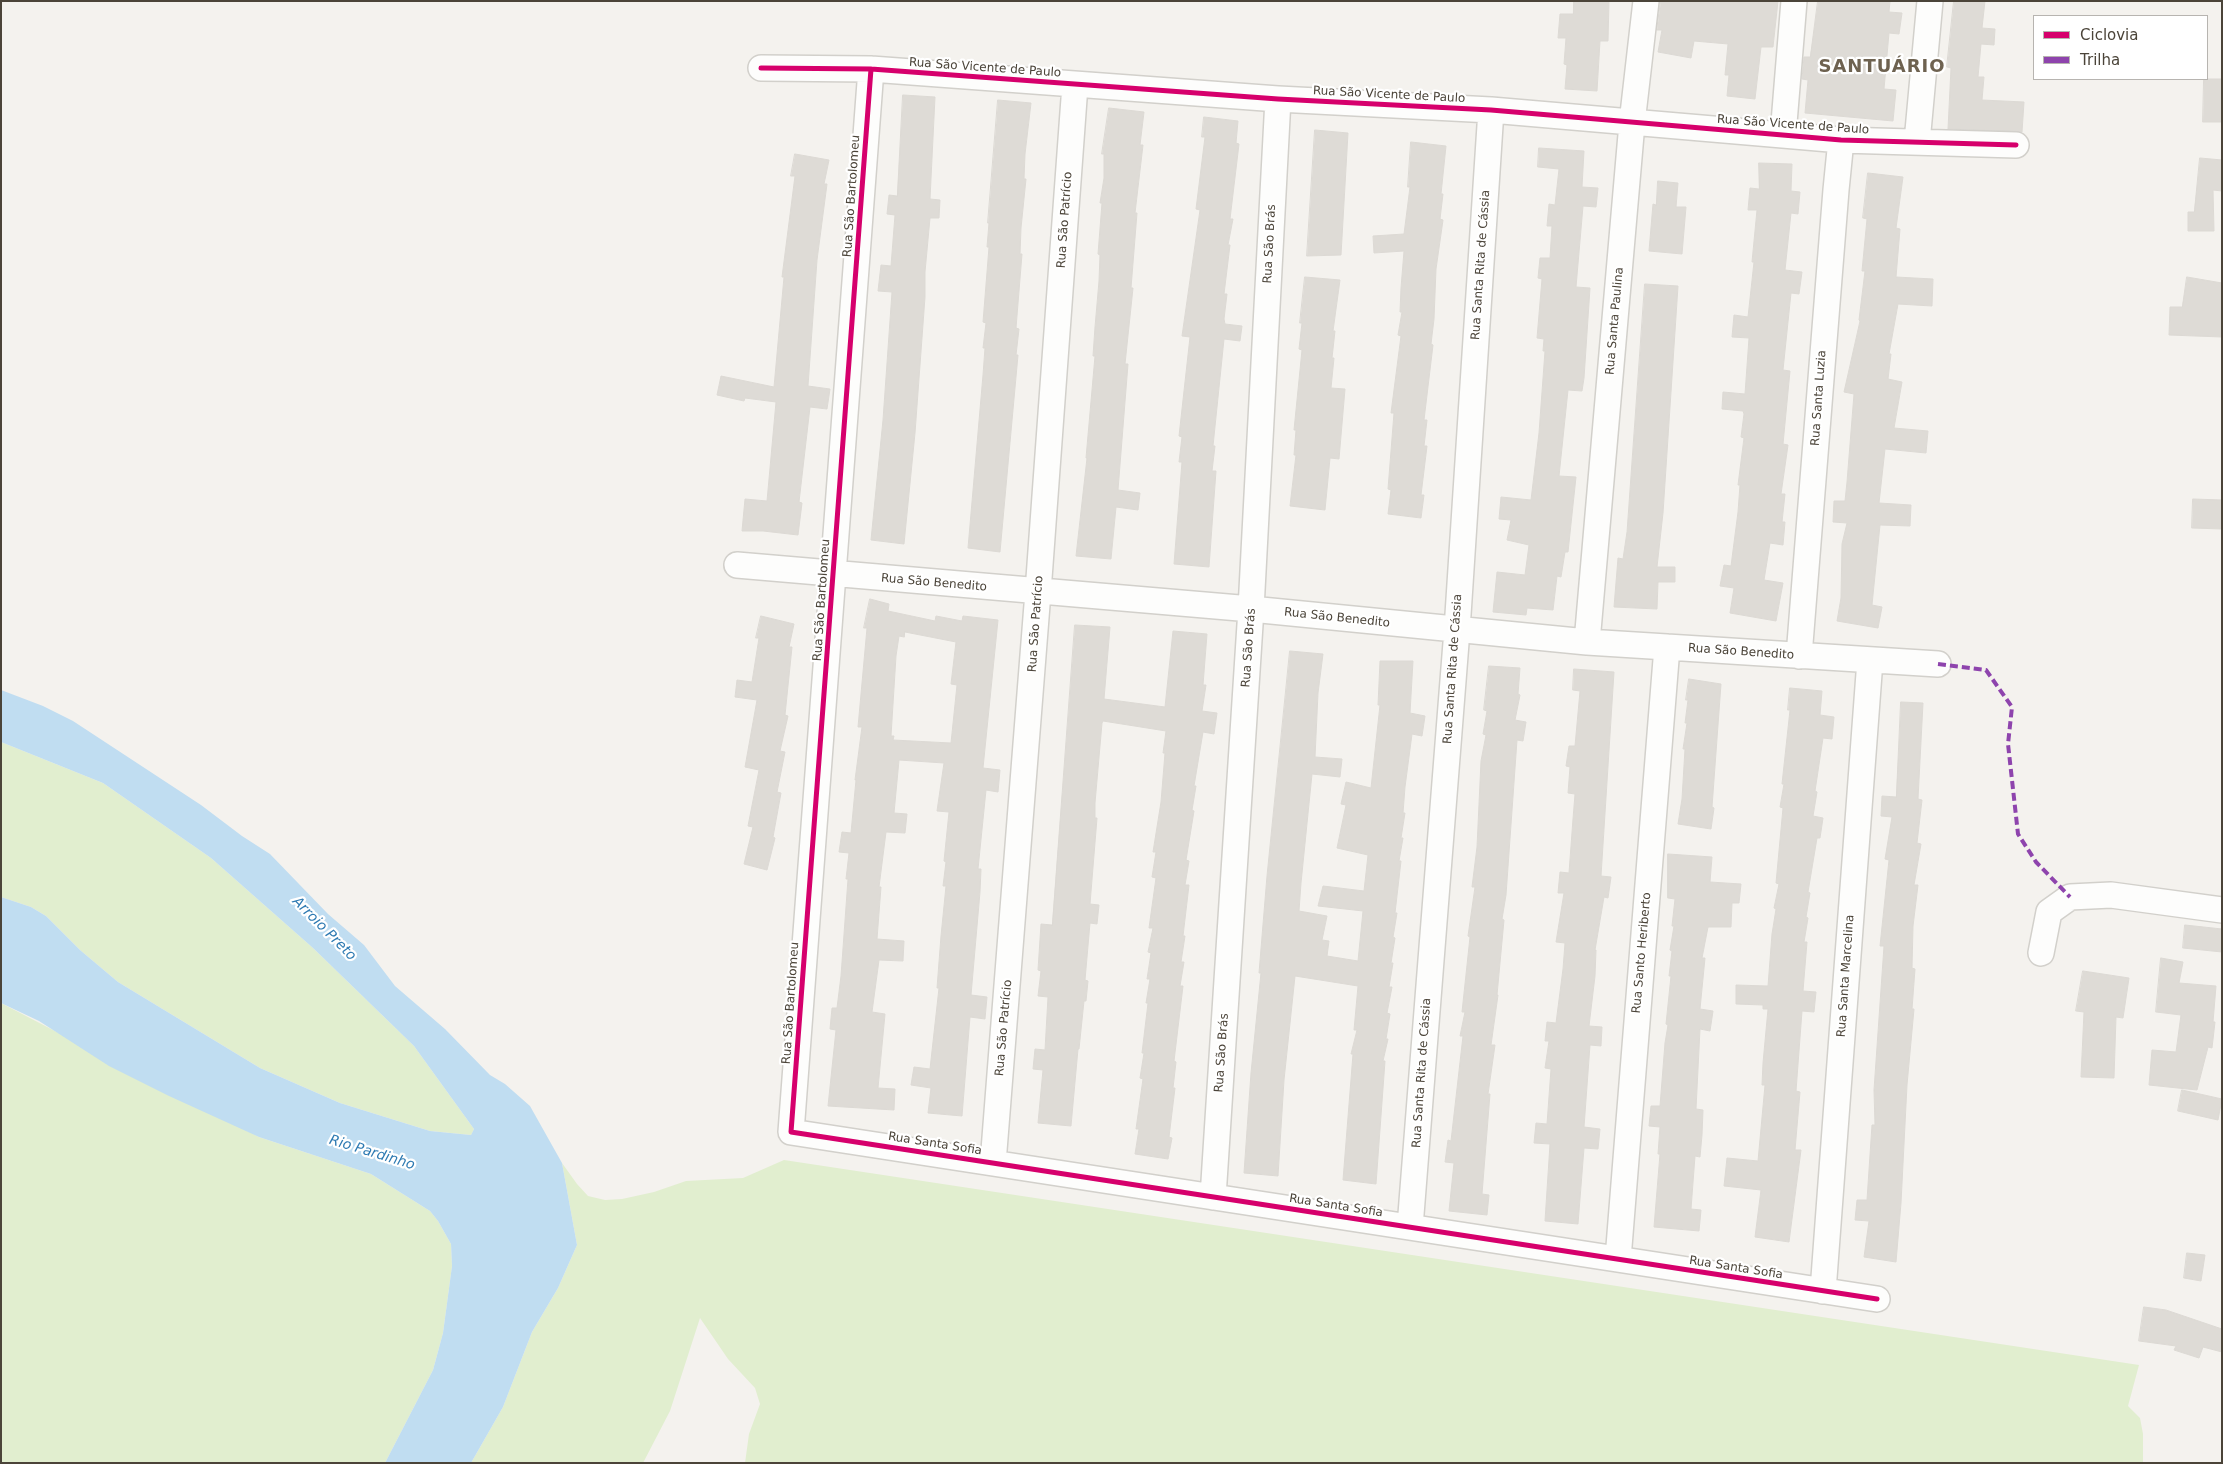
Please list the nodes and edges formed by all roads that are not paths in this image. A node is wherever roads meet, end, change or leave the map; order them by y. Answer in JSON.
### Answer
{"nodes":[{"id":1,"x":1646,"y":1,"type":"edge"},
{"id":2,"x":1794,"y":1,"type":"edge"},
{"id":3,"x":1930,"y":1,"type":"edge"},
{"id":4,"x":761,"y":68,"type":"dead end"},
{"id":5,"x":871,"y":69,"type":"junction"},
{"id":6,"x":1075,"y":85,"type":"junction"},
{"id":7,"x":1278,"y":99,"type":"junction"},
{"id":8,"x":1491,"y":110,"type":"junction"},
{"id":9,"x":1632,"y":123,"type":"junction"},
{"id":10,"x":1783,"y":135,"type":"junction"},
{"id":11,"x":1841,"y":140,"type":"junction"},
{"id":12,"x":1917,"y":142,"type":"junction"},
{"id":13,"x":2016,"y":145,"type":"dead end"},
{"id":14,"x":737,"y":565,"type":"dead end"},
{"id":15,"x":834,"y":574,"type":"junction"},
{"id":16,"x":1038,"y":592,"type":"junction"},
{"id":17,"x":1251,"y":609,"type":"junction"},
{"id":18,"x":1457,"y":630,"type":"junction"},
{"id":19,"x":1587,"y":642,"type":"junction"},
{"id":20,"x":1667,"y":647,"type":"junction"},
{"id":21,"x":1799,"y":656,"type":"junction"},
{"id":22,"x":1870,"y":660,"type":"junction"},
{"id":23,"x":1938,"y":664,"type":"dead end"},
{"id":24,"x":2222,"y":910,"type":"edge"},
{"id":25,"x":2041,"y":954,"type":"dead end"},
{"id":26,"x":791,"y":1132,"type":"joint"},
{"id":27,"x":993,"y":1163,"type":"junction"},
{"id":28,"x":1213,"y":1197,"type":"junction"},
{"id":29,"x":1410,"y":1227,"type":"junction"},
{"id":30,"x":1618,"y":1259,"type":"junction"},
{"id":31,"x":1823,"y":1291,"type":"junction"},
{"id":32,"x":1877,"y":1299,"type":"dead end"}],
"edges":[{"from":1,"to":9,"type":"street","name":"Rua Santa Paulina"},
{"from":2,"to":10,"type":"street"},
{"from":3,"to":12,"type":"street"},
{"from":4,"to":5,"type":"street","name":"Rua São Vicente de Paulo"},
{"from":5,"to":6,"type":"street","name":"Rua São Vicente de Paulo"},
{"from":5,"to":15,"type":"street","name":"Rua São Bartolomeu"},
{"from":6,"to":7,"type":"street","name":"Rua São Vicente de Paulo"},
{"from":6,"to":16,"type":"street","name":"Rua São Patrício"},
{"from":7,"to":8,"type":"street","name":"Rua São Vicente de Paulo"},
{"from":7,"to":17,"type":"street","name":"Rua São Brás"},
{"from":8,"to":9,"type":"street","name":"Rua São Vicente de Paulo"},
{"from":8,"to":18,"type":"street","name":"Rua Santa Rita de Cássia"},
{"from":9,"to":10,"type":"street","name":"Rua São Vicente de Paulo"},
{"from":9,"to":19,"type":"street","name":"Rua Santa Paulina"},
{"from":10,"to":11,"type":"street","name":"Rua São Vicente de Paulo"},
{"from":11,"to":12,"type":"street","name":"Rua São Vicente de Paulo"},
{"from":11,"to":21,"type":"street","name":"Rua Santa Luzia"},
{"from":12,"to":13,"type":"street","name":"Rua São Vicente de Paulo"},
{"from":14,"to":15,"type":"street","name":"Rua São Benedito"},
{"from":15,"to":16,"type":"street","name":"Rua São Benedito"},
{"from":15,"to":26,"type":"street","name":"Rua São Bartolomeu"},
{"from":16,"to":17,"type":"street","name":"Rua São Benedito"},
{"from":16,"to":27,"type":"street","name":"Rua São Patrício"},
{"from":17,"to":18,"type":"street","name":"Rua São Benedito"},
{"from":17,"to":28,"type":"street","name":"Rua São Brás"},
{"from":18,"to":19,"type":"street","name":"Rua São Benedito"},
{"from":18,"to":29,"type":"street","name":"Rua Santa Rita de Cássia"},
{"from":19,"to":20,"type":"street","name":"Rua São Benedito"},
{"from":20,"to":21,"type":"street","name":"Rua São Benedito"},
{"from":20,"to":30,"type":"street","name":"Rua Santo Heriberto"},
{"from":21,"to":22,"type":"street","name":"Rua São Benedito"},
{"from":22,"to":23,"type":"street","name":"Rua São Benedito"},
{"from":22,"to":31,"type":"street","name":"Rua Santa Marcelina"},
{"from":24,"to":25,"type":"street"},
{"from":26,"to":27,"type":"street","name":"Rua Santa Sofia"},
{"from":27,"to":28,"type":"street","name":"Rua Santa Sofia"},
{"from":28,"to":29,"type":"street","name":"Rua Santa Sofia"},
{"from":29,"to":30,"type":"street","name":"Rua Santa Sofia"},
{"from":30,"to":31,"type":"street","name":"Rua Santa Sofia"},
{"from":31,"to":32,"type":"street","name":"Rua Santa Sofia"}]}
